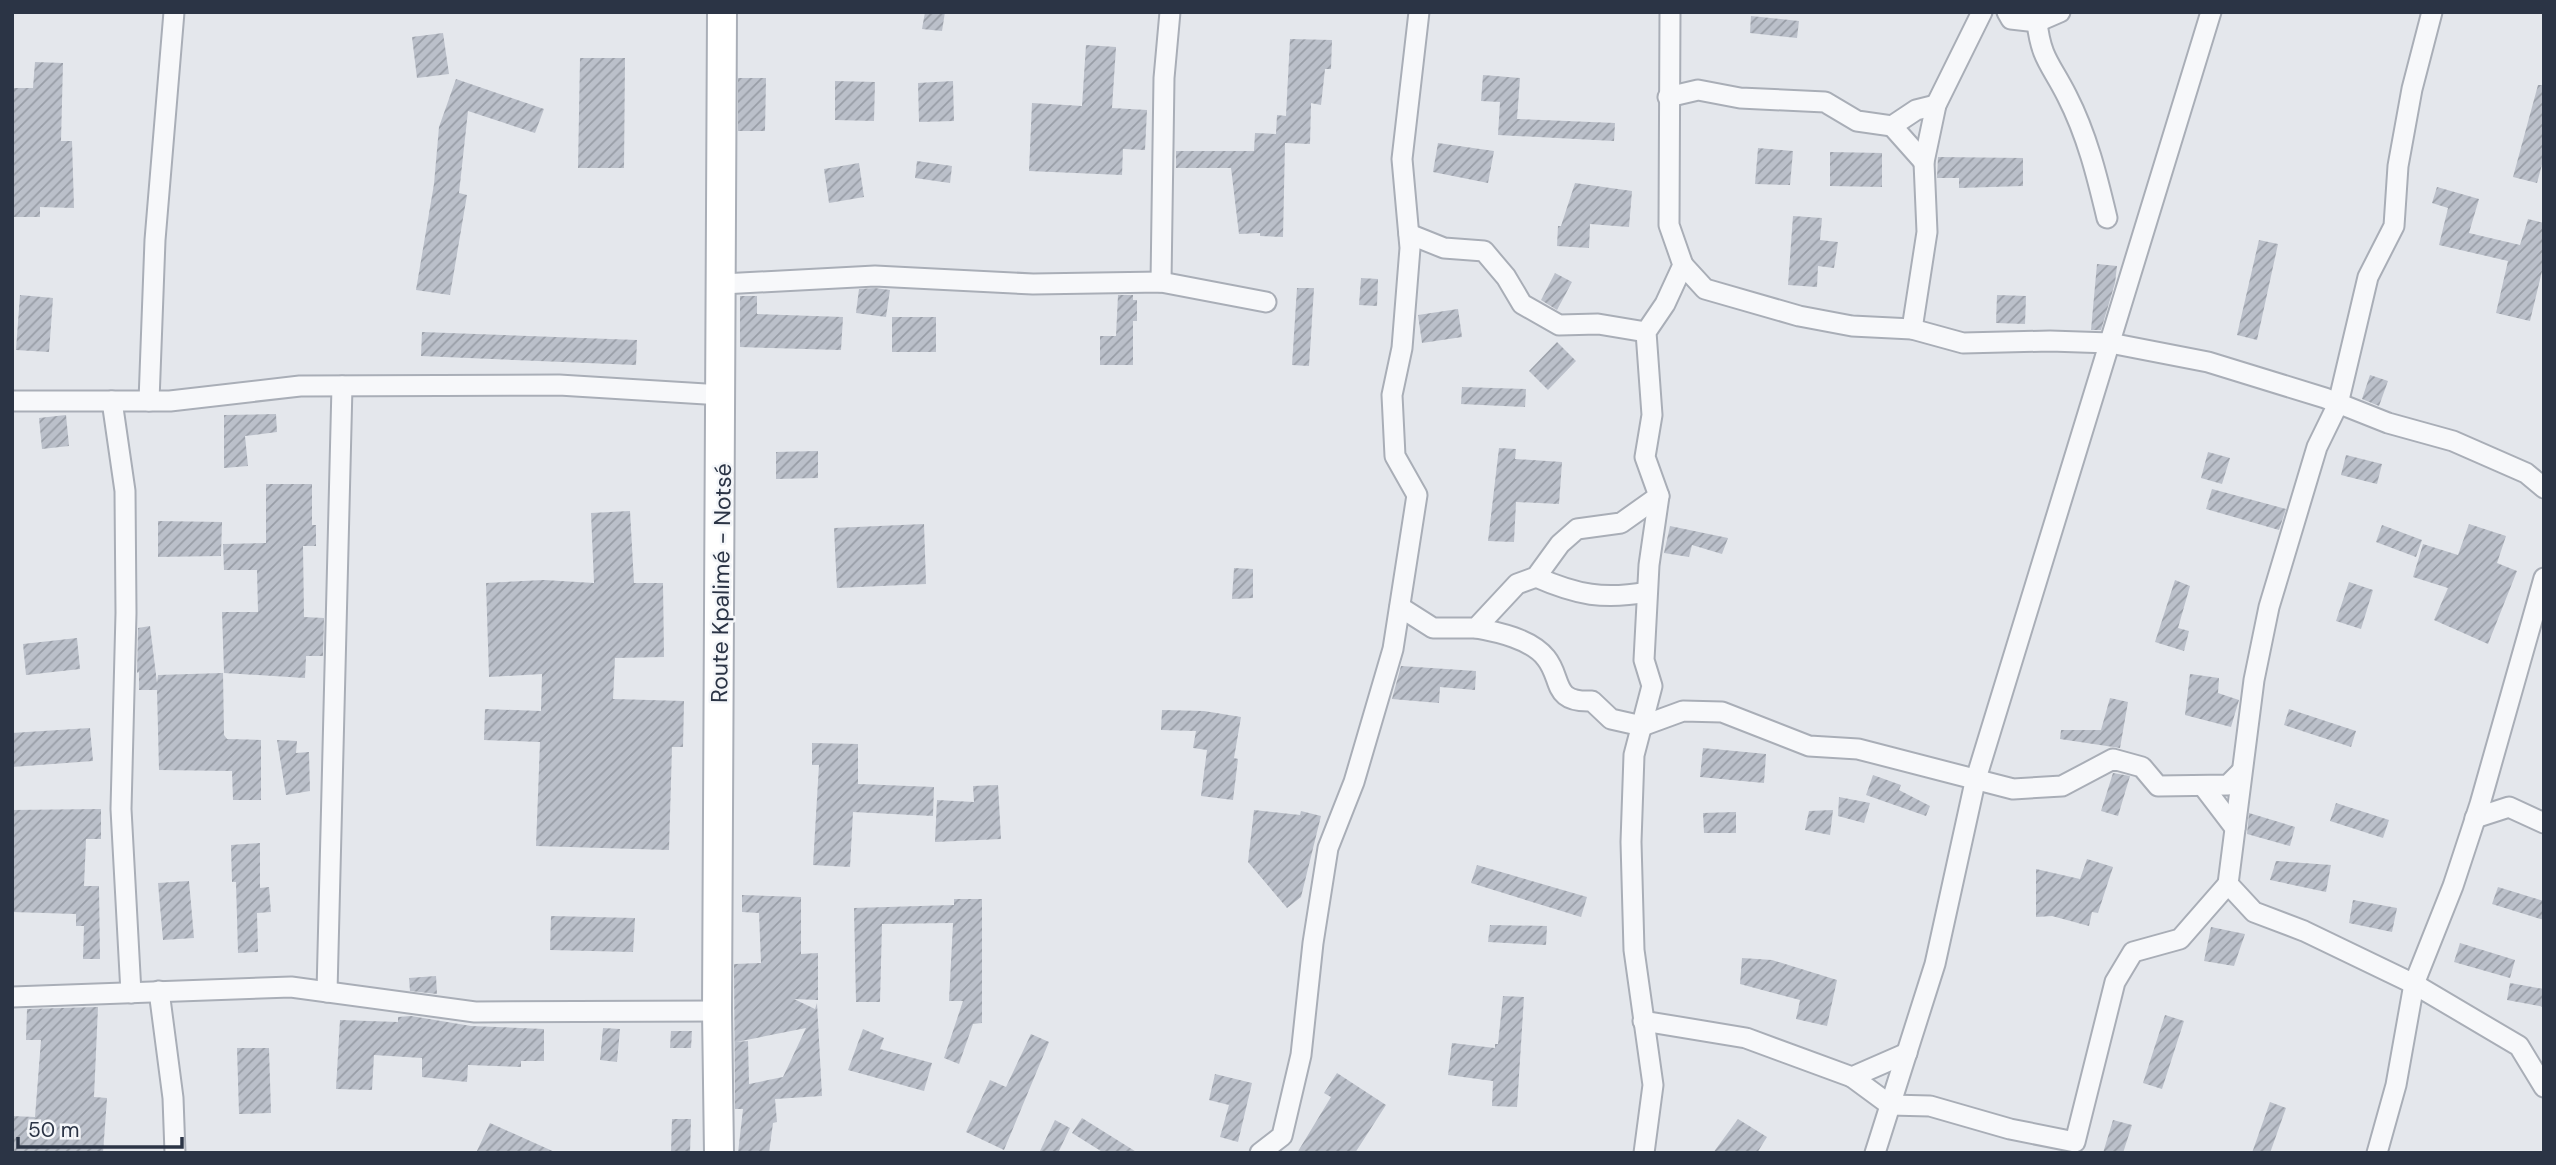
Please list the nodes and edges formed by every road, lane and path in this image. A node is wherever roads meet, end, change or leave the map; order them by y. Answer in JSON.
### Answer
{"nodes":[{"id":1,"x":174,"y":12,"type":"edge"},
{"id":2,"x":722,"y":12,"type":"edge"},
{"id":3,"x":1170,"y":12,"type":"edge"},
{"id":4,"x":1419,"y":12,"type":"edge"},
{"id":5,"x":1670,"y":12,"type":"edge"},
{"id":6,"x":2060,"y":12,"type":"edge"},
{"id":7,"x":2211,"y":12,"type":"edge"},
{"id":8,"x":2432,"y":12,"type":"edge"},
{"id":9,"x":2009,"y":15,"type":"edge"},
{"id":10,"x":1979,"y":18,"type":"edge"},
{"id":11,"x":2037,"y":22,"type":"junction"},
{"id":12,"x":1668,"y":97,"type":"junction"},
{"id":13,"x":1936,"y":105,"type":"junction"},
{"id":14,"x":1892,"y":126,"type":"junction"},
{"id":15,"x":1924,"y":162,"type":"junction"},
{"id":16,"x":2106,"y":218,"type":"dead end"},
{"id":17,"x":1409,"y":234,"type":"junction"},
{"id":18,"x":1684,"y":265,"type":"junction"},
{"id":19,"x":1161,"y":282,"type":"junction"},
{"id":20,"x":722,"y":284,"type":"junction"},
{"id":21,"x":1266,"y":302,"type":"dead end"},
{"id":22,"x":1912,"y":329,"type":"junction"},
{"id":23,"x":1646,"y":332,"type":"junction"},
{"id":24,"x":2109,"y":343,"type":"junction"},
{"id":25,"x":342,"y":386,"type":"junction"},
{"id":26,"x":722,"y":395,"type":"junction"},
{"id":27,"x":12,"y":401,"type":"edge"},
{"id":28,"x":112,"y":401,"type":"junction"},
{"id":29,"x":149,"y":401,"type":"junction"},
{"id":30,"x":2338,"y":404,"type":"junction"},
{"id":31,"x":2544,"y":488,"type":"edge"},
{"id":32,"x":1659,"y":496,"type":"junction"},
{"id":33,"x":1536,"y":578,"type":"junction"},
{"id":34,"x":2544,"y":579,"type":"edge"},
{"id":35,"x":1647,"y":592,"type":"junction"},
{"id":36,"x":1399,"y":607,"type":"junction"},
{"id":37,"x":1476,"y":628,"type":"junction"},
{"id":38,"x":1642,"y":726,"type":"junction"},
{"id":39,"x":2241,"y":773,"type":"junction"},
{"id":40,"x":2488,"y":773,"type":"junction"},
{"id":41,"x":1975,"y":782,"type":"junction"},
{"id":42,"x":2203,"y":786,"type":"junction"},
{"id":43,"x":2509,"y":807,"type":"junction"},
{"id":44,"x":2475,"y":818,"type":"junction"},
{"id":45,"x":2544,"y":823,"type":"edge"},
{"id":46,"x":2235,"y":828,"type":"junction"},
{"id":47,"x":2228,"y":884,"type":"junction"},
{"id":48,"x":2414,"y":984,"type":"junction"},
{"id":49,"x":159,"y":991,"type":"junction"},
{"id":50,"x":327,"y":992,"type":"junction"},
{"id":51,"x":131,"y":993,"type":"junction"},
{"id":52,"x":12,"y":997,"type":"edge"},
{"id":53,"x":716,"y":1011,"type":"junction"},
{"id":54,"x":1643,"y":1021,"type":"junction"},
{"id":55,"x":1907,"y":1053,"type":"junction"},
{"id":56,"x":1852,"y":1077,"type":"junction"},
{"id":57,"x":2544,"y":1087,"type":"edge"},
{"id":58,"x":1890,"y":1105,"type":"junction"},
{"id":59,"x":175,"y":1153,"type":"edge"},
{"id":60,"x":719,"y":1153,"type":"edge"},
{"id":61,"x":1260,"y":1153,"type":"edge"},
{"id":62,"x":1644,"y":1153,"type":"edge"},
{"id":63,"x":1875,"y":1153,"type":"edge"},
{"id":64,"x":2377,"y":1153,"type":"edge"}],
"edges":[{"from":1,"to":29,"type":"street"},
{"from":2,"to":20,"type":"main road","name":"Route Kpalimé - Notsé"},
{"from":3,"to":19,"type":"street"},
{"from":4,"to":17,"type":"street"},
{"from":5,"to":12,"type":"street"},
{"from":6,"to":11,"type":"street"},
{"from":7,"to":24,"type":"street"},
{"from":8,"to":30,"type":"street"},
{"from":9,"to":10,"type":"street"},
{"from":9,"to":11,"type":"street"},
{"from":10,"to":13,"type":"street"},
{"from":11,"to":16,"type":"street"},
{"from":12,"to":14,"type":"street"},
{"from":12,"to":18,"type":"street"},
{"from":13,"to":14,"type":"street"},
{"from":13,"to":15,"type":"street"},
{"from":14,"to":15,"type":"street"},
{"from":15,"to":22,"type":"street"},
{"from":17,"to":23,"type":"street"},
{"from":17,"to":36,"type":"street"},
{"from":18,"to":22,"type":"street"},
{"from":18,"to":23,"type":"street"},
{"from":19,"to":20,"type":"street"},
{"from":19,"to":21,"type":"street"},
{"from":20,"to":26,"type":"main road","name":"Route Kpalimé - Notsé"},
{"from":22,"to":24,"type":"street"},
{"from":23,"to":32,"type":"street"},
{"from":24,"to":30,"type":"street"},
{"from":24,"to":41,"type":"street"},
{"from":25,"to":26,"type":"street"},
{"from":25,"to":29,"type":"street"},
{"from":25,"to":50,"type":"street"},
{"from":26,"to":53,"type":"main road","name":"Route Kpalimé - Notsé"},
{"from":27,"to":28,"type":"street"},
{"from":28,"to":29,"type":"street"},
{"from":28,"to":51,"type":"street"},
{"from":30,"to":31,"type":"street"},
{"from":30,"to":39,"type":"street"},
{"from":32,"to":33,"type":"street"},
{"from":32,"to":35,"type":"street"},
{"from":33,"to":35,"type":"street"},
{"from":33,"to":37,"type":"street"},
{"from":34,"to":40,"type":"street"},
{"from":35,"to":38,"type":"street"},
{"from":36,"to":37,"type":"street"},
{"from":36,"to":61,"type":"street"},
{"from":37,"to":38,"type":"street"},
{"from":38,"to":41,"type":"street"},
{"from":38,"to":54,"type":"street"},
{"from":39,"to":42,"type":"street"},
{"from":39,"to":46,"type":"street"},
{"from":40,"to":43,"type":"street"},
{"from":40,"to":44,"type":"street"},
{"from":41,"to":42,"type":"street"},
{"from":41,"to":55,"type":"street"},
{"from":42,"to":46,"type":"street"},
{"from":43,"to":44,"type":"street"},
{"from":43,"to":45,"type":"street"},
{"from":44,"to":48,"type":"street"},
{"from":46,"to":47,"type":"street"},
{"from":47,"to":48,"type":"street"},
{"from":47,"to":58,"type":"street"},
{"from":48,"to":57,"type":"street"},
{"from":48,"to":64,"type":"street"},
{"from":49,"to":50,"type":"street"},
{"from":49,"to":51,"type":"street"},
{"from":49,"to":59,"type":"street"},
{"from":50,"to":53,"type":"street"},
{"from":51,"to":52,"type":"street"},
{"from":53,"to":60,"type":"main road","name":"Route Kpalimé - Notsé"},
{"from":54,"to":56,"type":"street"},
{"from":54,"to":62,"type":"street"},
{"from":55,"to":56,"type":"street"},
{"from":55,"to":58,"type":"street"},
{"from":56,"to":58,"type":"street"},
{"from":58,"to":63,"type":"street"}]}
